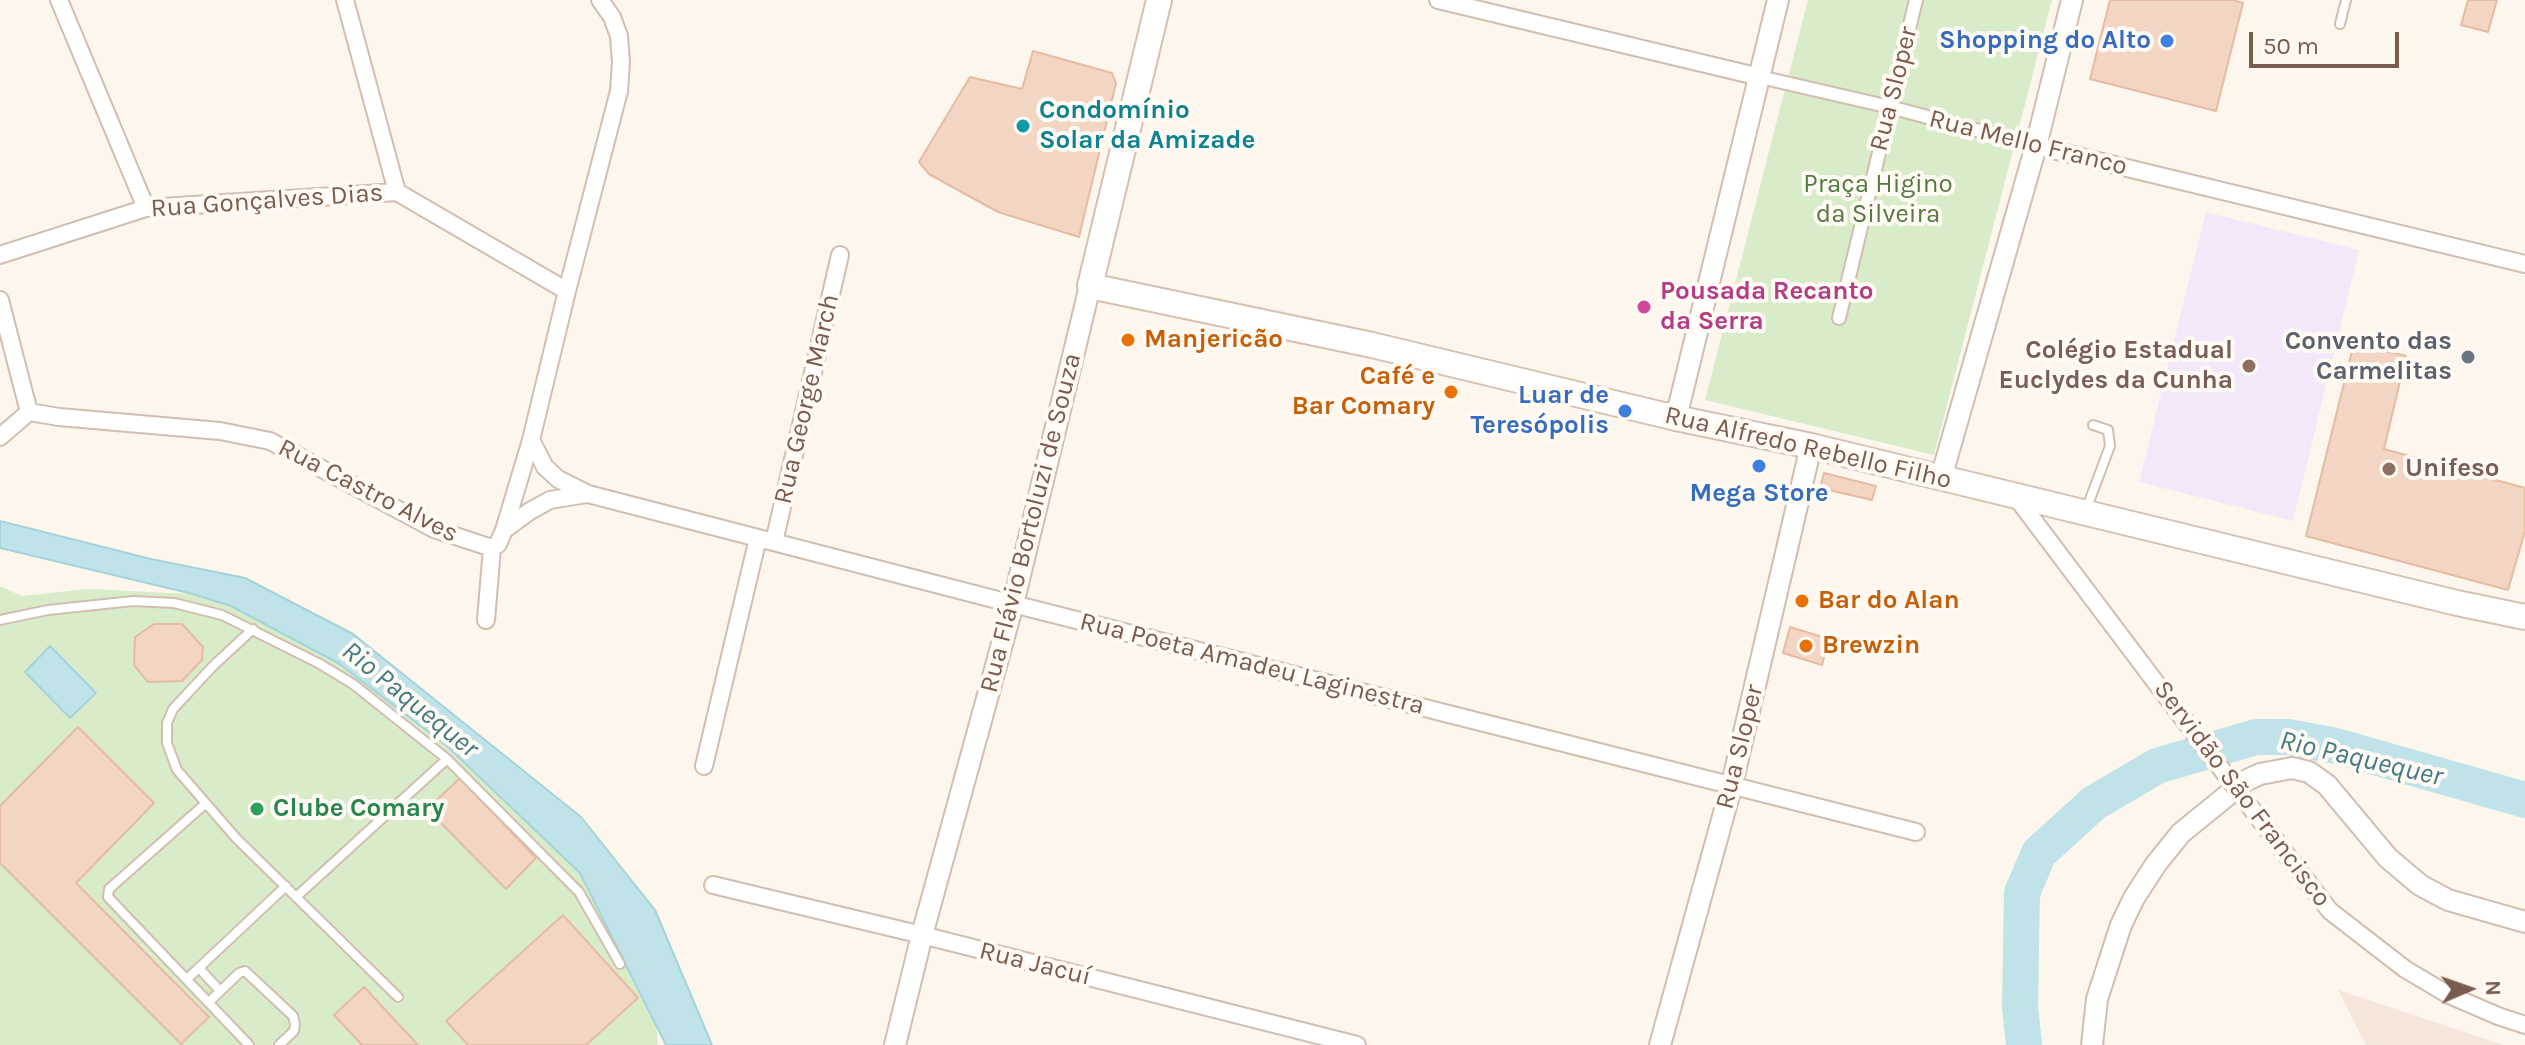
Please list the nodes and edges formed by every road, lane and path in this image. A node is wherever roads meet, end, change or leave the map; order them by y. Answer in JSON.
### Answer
{"nodes":[{"id":1,"x":59,"y":0,"type":"edge"},
{"id":2,"x":345,"y":0,"type":"edge"},
{"id":3,"x":600,"y":0,"type":"edge"},
{"id":4,"x":1159,"y":0,"type":"edge"},
{"id":5,"x":1438,"y":0,"type":"edge"},
{"id":6,"x":1778,"y":0,"type":"edge"},
{"id":7,"x":1916,"y":0,"type":"edge"},
{"id":8,"x":2072,"y":0,"type":"edge"},
{"id":9,"x":2346,"y":0,"type":"edge"},
{"id":10,"x":2340,"y":24,"type":"dead end"},
{"id":11,"x":1760,"y":77,"type":"junction"},
{"id":12,"x":1890,"y":107,"type":"junction"},
{"id":13,"x":2036,"y":146,"type":"junction"},
{"id":14,"x":397,"y":192,"type":"junction"},
{"id":15,"x":146,"y":208,"type":"junction"},
{"id":16,"x":0,"y":255,"type":"edge"},
{"id":17,"x":840,"y":255,"type":"dead end"},
{"id":18,"x":2525,"y":264,"type":"edge"},
{"id":19,"x":1090,"y":286,"type":"junction"},
{"id":20,"x":567,"y":291,"type":"junction"},
{"id":21,"x":0,"y":300,"type":"edge"},
{"id":22,"x":1839,"y":318,"type":"dead end"},
{"id":23,"x":29,"y":412,"type":"junction"},
{"id":24,"x":1676,"y":418,"type":"junction"},
{"id":25,"x":2093,"y":425,"type":"dead end"},
{"id":26,"x":0,"y":437,"type":"edge"},
{"id":27,"x":531,"y":440,"type":"junction"},
{"id":28,"x":1811,"y":446,"type":"junction"},
{"id":29,"x":1941,"y":478,"type":"junction"},
{"id":30,"x":588,"y":494,"type":"junction"},
{"id":31,"x":2016,"y":497,"type":"junction"},
{"id":32,"x":2084,"y":514,"type":"junction"},
{"id":33,"x":504,"y":530,"type":"junction"},
{"id":34,"x":766,"y":540,"type":"junction"},
{"id":35,"x":492,"y":548,"type":"junction"},
{"id":36,"x":1013,"y":604,"type":"junction"},
{"id":37,"x":2524,"y":611,"type":"edge"},
{"id":38,"x":0,"y":620,"type":"edge"},
{"id":39,"x":486,"y":620,"type":"dead end"},
{"id":40,"x":253,"y":629,"type":"junction"},
{"id":41,"x":447,"y":759,"type":"junction"},
{"id":42,"x":704,"y":766,"type":"dead end"},
{"id":43,"x":1732,"y":784,"type":"junction"},
{"id":44,"x":205,"y":804,"type":"junction"},
{"id":45,"x":1916,"y":832,"type":"dead end"},
{"id":46,"x":713,"y":885,"type":"dead end"},
{"id":47,"x":286,"y":886,"type":"junction"},
{"id":48,"x":296,"y":897,"type":"junction"},
{"id":49,"x":2525,"y":922,"type":"edge"},
{"id":50,"x":922,"y":935,"type":"junction"},
{"id":51,"x":620,"y":964,"type":"dead end"},
{"id":52,"x":199,"y":968,"type":"junction"},
{"id":53,"x":187,"y":979,"type":"junction"},
{"id":54,"x":220,"y":991,"type":"junction"},
{"id":55,"x":398,"y":997,"type":"dead end"},
{"id":56,"x":209,"y":1002,"type":"junction"},
{"id":57,"x":2525,"y":1025,"type":"edge"},
{"id":58,"x":249,"y":1045,"type":"edge"},
{"id":59,"x":279,"y":1045,"type":"edge"},
{"id":60,"x":895,"y":1045,"type":"edge"},
{"id":61,"x":1357,"y":1045,"type":"edge"},
{"id":62,"x":1660,"y":1045,"type":"edge"},
{"id":63,"x":2092,"y":1045,"type":"edge"}],
"edges":[{"from":1,"to":15,"type":"street"},
{"from":2,"to":14,"type":"street","name":"Rua Gonçalves Dias"},
{"from":3,"to":20,"type":"street","name":"Rua Castro Alves"},
{"from":4,"to":19,"type":"main road","name":"Rua Flávio Bortoluzi de Souza"},
{"from":5,"to":11,"type":"street","name":"Rua Mello Franco"},
{"from":6,"to":11,"type":"street"},
{"from":7,"to":12,"type":"street","name":"Rua Sloper"},
{"from":8,"to":13,"type":"street"},
{"from":9,"to":10,"type":"lane"},
{"from":11,"to":12,"type":"street","name":"Rua Mello Franco"},
{"from":11,"to":24,"type":"street"},
{"from":12,"to":13,"type":"street","name":"Rua Mello Franco"},
{"from":12,"to":22,"type":"street","name":"Rua Sloper"},
{"from":13,"to":18,"type":"street","name":"Rua Mello Franco"},
{"from":13,"to":29,"type":"street"},
{"from":14,"to":15,"type":"street","name":"Rua Gonçalves Dias"},
{"from":14,"to":20,"type":"street","name":"Rua Gonçalves Dias"},
{"from":15,"to":16,"type":"street","name":"Rua Gonçalves Dias"},
{"from":17,"to":34,"type":"street","name":"Rua George March"},
{"from":19,"to":24,"type":"main road","name":"Rua Alfredo Rebello Filho"},
{"from":19,"to":36,"type":"street","name":"Rua Flávio Bortoluzi de Souza"},
{"from":20,"to":27,"type":"street","name":"Rua Castro Alves"},
{"from":21,"to":23,"type":"street"},
{"from":23,"to":26,"type":"street"},
{"from":23,"to":35,"type":"street","name":"Rua Castro Alves"},
{"from":24,"to":28,"type":"main road","name":"Rua Alfredo Rebello Filho"},
{"from":25,"to":32,"type":"lane"},
{"from":27,"to":30,"type":"street","name":"Rua Poeta Amadeu Laginestra"},
{"from":27,"to":33,"type":"street","name":"Rua Castro Alves"},
{"from":28,"to":29,"type":"main road","name":"Rua Alfredo Rebello Filho"},
{"from":28,"to":43,"type":"street","name":"Rua Sloper"},
{"from":29,"to":31,"type":"main road","name":"Rua Alfredo Rebello Filho"},
{"from":30,"to":33,"type":"street","name":"Rua Poeta Amadeu Laginestra"},
{"from":30,"to":34,"type":"street","name":"Rua Poeta Amadeu Laginestra"},
{"from":31,"to":32,"type":"main road","name":"Rua Alfredo Rebello Filho"},
{"from":31,"to":57,"type":"street","name":"Servidão São Francisco","bridge":true},
{"from":32,"to":37,"type":"main road","name":"Rua Alfredo Rebello Filho"},
{"from":33,"to":35,"type":"street","name":"Rua Castro Alves"},
{"from":34,"to":36,"type":"street","name":"Rua Poeta Amadeu Laginestra"},
{"from":34,"to":42,"type":"street","name":"Rua George March"},
{"from":35,"to":39,"type":"street"},
{"from":36,"to":43,"type":"street","name":"Rua Poeta Amadeu Laginestra"},
{"from":36,"to":50,"type":"street","name":"Rua Flávio Bortoluzi de Souza"},
{"from":38,"to":40,"type":"lane"},
{"from":40,"to":41,"type":"lane"},
{"from":40,"to":44,"type":"lane"},
{"from":41,"to":48,"type":"lane"},
{"from":41,"to":51,"type":"lane"},
{"from":43,"to":45,"type":"street","name":"Rua Poeta Amadeu Laginestra"},
{"from":43,"to":62,"type":"street","name":"Rua Sloper"},
{"from":44,"to":47,"type":"lane"},
{"from":44,"to":53,"type":"lane"},
{"from":46,"to":50,"type":"street","name":"Rua Jacuí"},
{"from":47,"to":48,"type":"lane"},
{"from":47,"to":52,"type":"lane"},
{"from":48,"to":55,"type":"lane"},
{"from":49,"to":63,"type":"street"},
{"from":50,"to":60,"type":"street","name":"Rua Flávio Bortoluzi de Souza"},
{"from":50,"to":61,"type":"street","name":"Rua Jacuí"},
{"from":52,"to":53,"type":"lane"},
{"from":52,"to":54,"type":"lane"},
{"from":53,"to":56,"type":"lane"},
{"from":54,"to":56,"type":"lane"},
{"from":54,"to":59,"type":"lane"},
{"from":56,"to":58,"type":"lane"}]}
